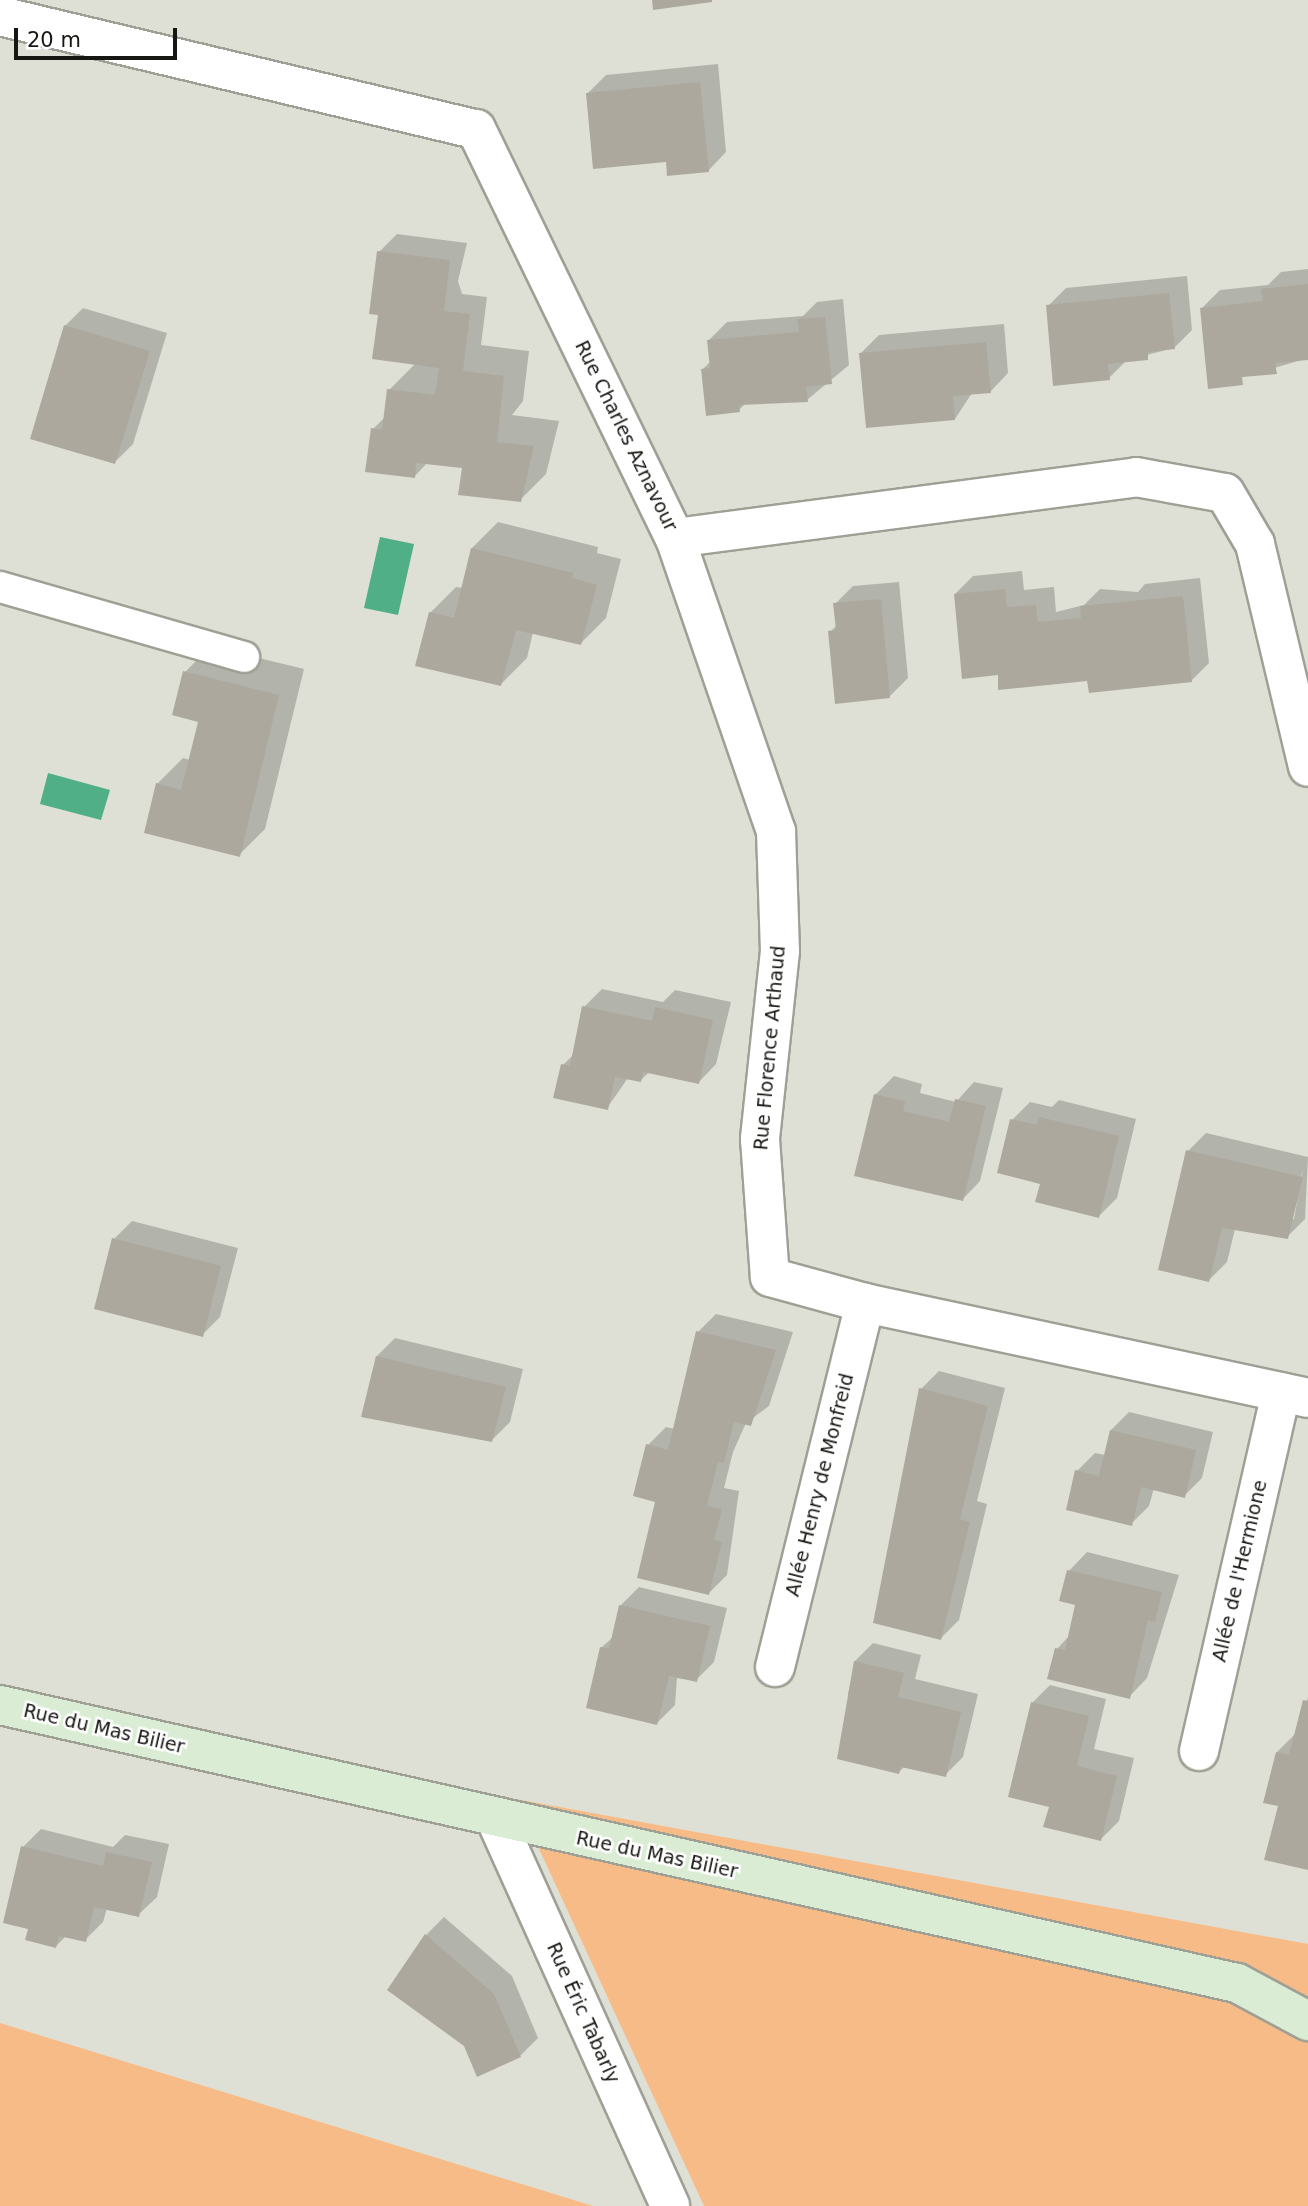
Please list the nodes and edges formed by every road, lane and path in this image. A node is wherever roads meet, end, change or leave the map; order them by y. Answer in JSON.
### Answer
{"nodes":[{"id":1,"x":0,"y":16,"type":"edge"},
{"id":2,"x":675,"y":538,"type":"junction"},
{"id":3,"x":0,"y":587,"type":"edge"},
{"id":4,"x":244,"y":657,"type":"dead end"},
{"id":5,"x":1308,"y":767,"type":"edge"},
{"id":6,"x":865,"y":1303,"type":"junction"},
{"id":7,"x":1295,"y":1395,"type":"edge"},
{"id":8,"x":775,"y":1667,"type":"dead end"},
{"id":9,"x":0,"y":1705,"type":"edge"},
{"id":10,"x":1199,"y":1751,"type":"dead end"},
{"id":11,"x":496,"y":1820,"type":"junction"},
{"id":12,"x":1308,"y":2021,"type":"edge"},
{"id":13,"x":670,"y":2206,"type":"edge"}],
"edges":[{"from":1,"to":2,"type":"street","name":"Rue Charles Aznavour"},
{"from":2,"to":5,"type":"street","name":"Rue Charles Aznavour"},
{"from":2,"to":6,"type":"street","name":"Rue Florence Arthaud"},
{"from":3,"to":4,"type":"lane"},
{"from":6,"to":7,"type":"street","name":"Rue Florence Arthaud"},
{"from":6,"to":8,"type":"street","name":"Allée Henry de Monfreid"},
{"from":7,"to":10,"type":"street","name":"Allée de l'Hermione"},
{"from":9,"to":11,"type":"street","name":"Rue du Mas Bilier"},
{"from":11,"to":12,"type":"street","name":"Rue du Mas Bilier"},
{"from":11,"to":13,"type":"street","name":"Rue Éric Tabarly"}]}
